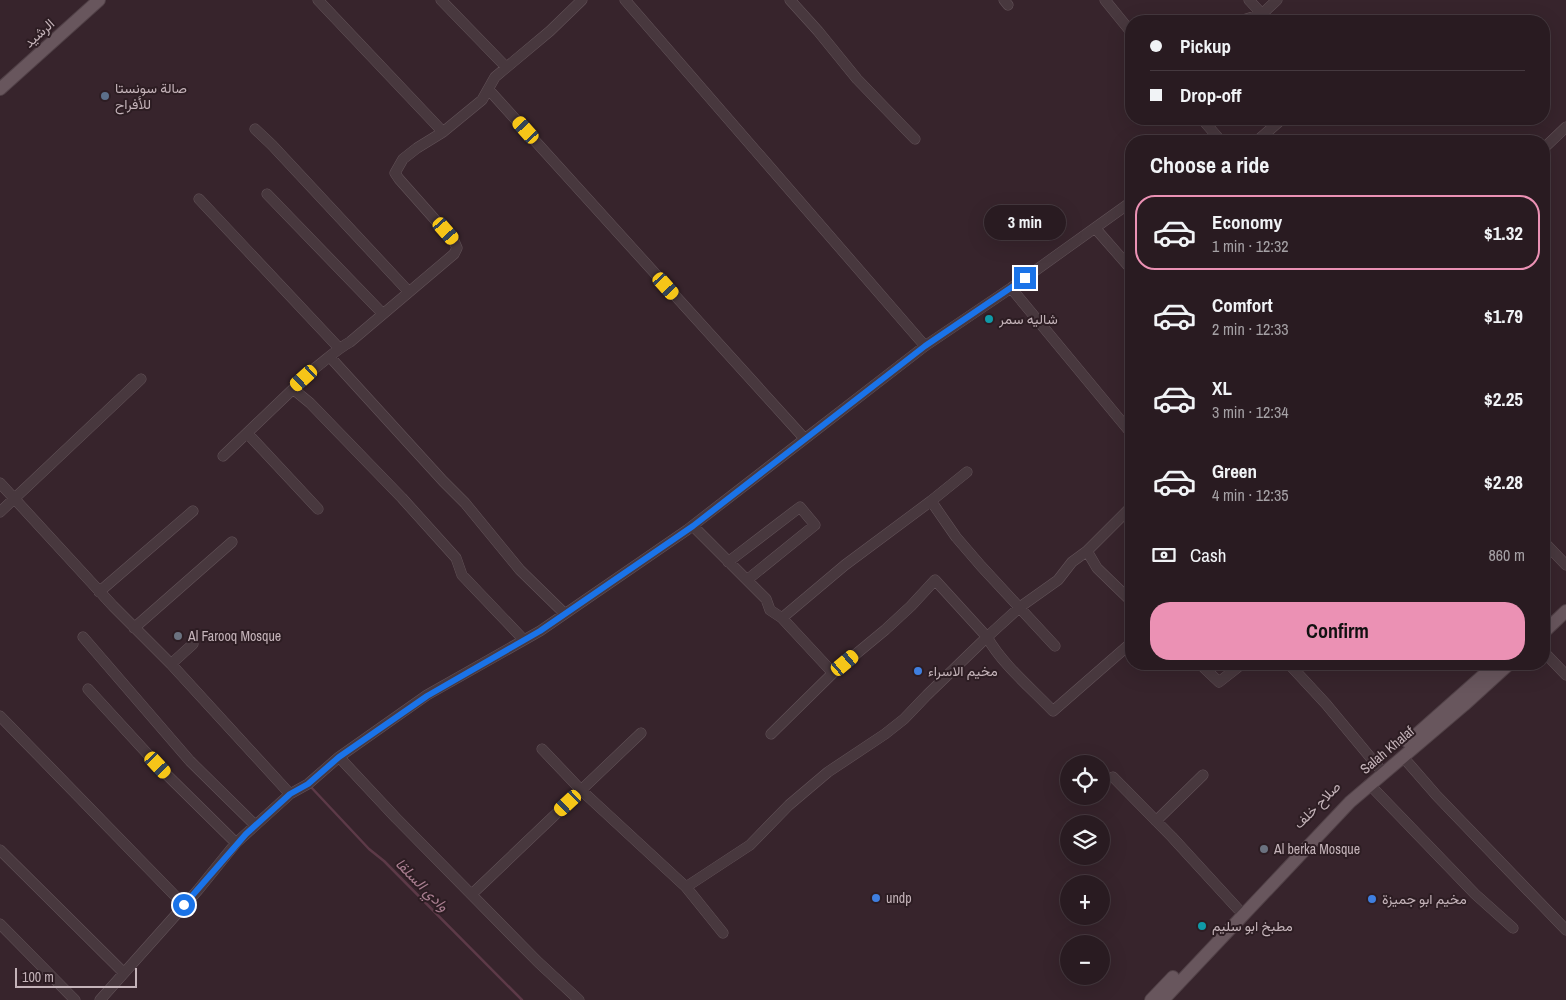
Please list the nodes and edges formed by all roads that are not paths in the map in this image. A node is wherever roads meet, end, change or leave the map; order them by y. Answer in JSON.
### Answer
{"nodes":[{"id":1,"x":99,"y":0,"type":"edge"},
{"id":2,"x":318,"y":0,"type":"edge"},
{"id":3,"x":441,"y":0,"type":"edge"},
{"id":4,"x":582,"y":0,"type":"edge"},
{"id":5,"x":625,"y":0,"type":"edge"},
{"id":6,"x":790,"y":0,"type":"edge"},
{"id":7,"x":1106,"y":0,"type":"edge"},
{"id":8,"x":1249,"y":0,"type":"edge"},
{"id":9,"x":1277,"y":0,"type":"edge"},
{"id":10,"x":1262,"y":14,"type":"junction"},
{"id":11,"x":1259,"y":15,"type":"edge"},
{"id":12,"x":1125,"y":24,"type":"edge"},
{"id":13,"x":506,"y":67,"type":"junction"},
{"id":14,"x":0,"y":89,"type":"edge"},
{"id":15,"x":489,"y":90,"type":"junction"},
{"id":16,"x":1207,"y":125,"type":"edge"},
{"id":17,"x":1275,"y":125,"type":"edge"},
{"id":18,"x":1566,"y":127,"type":"edge"},
{"id":19,"x":255,"y":128,"type":"dead end"},
{"id":20,"x":442,"y":132,"type":"junction"},
{"id":21,"x":1214,"y":135,"type":"edge"},
{"id":22,"x":1264,"y":135,"type":"edge"},
{"id":23,"x":915,"y":139,"type":"dead end"},
{"id":24,"x":1550,"y":142,"type":"edge"},
{"id":25,"x":267,"y":194,"type":"dead end"},
{"id":26,"x":199,"y":199,"type":"dead end"},
{"id":27,"x":1125,"y":206,"type":"edge"},
{"id":28,"x":1095,"y":228,"type":"junction"},
{"id":29,"x":1125,"y":262,"type":"edge"},
{"id":30,"x":1011,"y":288,"type":"junction"},
{"id":31,"x":409,"y":292,"type":"junction"},
{"id":32,"x":382,"y":314,"type":"junction"},
{"id":33,"x":925,"y":346,"type":"junction"},
{"id":34,"x":339,"y":348,"type":"junction"},
{"id":35,"x":330,"y":357,"type":"junction"},
{"id":36,"x":141,"y":379,"type":"dead end"},
{"id":37,"x":292,"y":389,"type":"junction"},
{"id":38,"x":1125,"y":426,"type":"edge"},
{"id":39,"x":248,"y":434,"type":"junction"},
{"id":40,"x":804,"y":438,"type":"junction"},
{"id":41,"x":223,"y":456,"type":"dead end"},
{"id":42,"x":967,"y":472,"type":"dead end"},
{"id":43,"x":0,"y":483,"type":"edge"},
{"id":44,"x":14,"y":498,"type":"junction"},
{"id":45,"x":931,"y":501,"type":"junction"},
{"id":46,"x":318,"y":509,"type":"dead end"},
{"id":47,"x":193,"y":511,"type":"dead end"},
{"id":48,"x":0,"y":512,"type":"edge"},
{"id":49,"x":1125,"y":513,"type":"edge"},
{"id":50,"x":693,"y":526,"type":"junction"},
{"id":51,"x":232,"y":542,"type":"dead end"},
{"id":52,"x":1550,"y":548,"type":"edge"},
{"id":53,"x":1086,"y":550,"type":"junction"},
{"id":54,"x":728,"y":562,"type":"junction"},
{"id":55,"x":1566,"y":565,"type":"edge"},
{"id":56,"x":747,"y":580,"type":"junction"},
{"id":57,"x":99,"y":592,"type":"junction"},
{"id":58,"x":1125,"y":595,"type":"edge"},
{"id":59,"x":1566,"y":602,"type":"edge"},
{"id":60,"x":1020,"y":607,"type":"junction"},
{"id":61,"x":1566,"y":611,"type":"edge"},
{"id":62,"x":564,"y":613,"type":"junction"},
{"id":63,"x":1550,"y":616,"type":"edge"},
{"id":64,"x":782,"y":618,"type":"junction"},
{"id":65,"x":1550,"y":626,"type":"edge"},
{"id":66,"x":134,"y":628,"type":"junction"},
{"id":67,"x":83,"y":637,"type":"dead end"},
{"id":68,"x":987,"y":637,"type":"junction"},
{"id":69,"x":523,"y":639,"type":"junction"},
{"id":70,"x":193,"y":644,"type":"dead end"},
{"id":71,"x":1055,"y":646,"type":"dead end"},
{"id":72,"x":1125,"y":648,"type":"edge"},
{"id":73,"x":1550,"y":658,"type":"edge"},
{"id":74,"x":171,"y":664,"type":"junction"},
{"id":75,"x":1206,"y":670,"type":"edge"},
{"id":76,"x":1234,"y":670,"type":"edge"},
{"id":77,"x":1295,"y":670,"type":"edge"},
{"id":78,"x":1489,"y":670,"type":"edge"},
{"id":79,"x":1502,"y":670,"type":"edge"},
{"id":80,"x":833,"y":673,"type":"junction"},
{"id":81,"x":1566,"y":675,"type":"edge"},
{"id":82,"x":88,"y":689,"type":"dead end"},
{"id":83,"x":0,"y":716,"type":"edge"},
{"id":84,"x":641,"y":733,"type":"dead end"},
{"id":85,"x":771,"y":734,"type":"dead end"},
{"id":86,"x":542,"y":749,"type":"dead end"},
{"id":87,"x":1404,"y":756,"type":"junction"},
{"id":88,"x":339,"y":757,"type":"junction"},
{"id":89,"x":1380,"y":769,"type":"junction"},
{"id":90,"x":1203,"y":775,"type":"dead end"},
{"id":91,"x":1113,"y":777,"type":"dead end"},
{"id":92,"x":1369,"y":784,"type":"junction"},
{"id":93,"x":581,"y":790,"type":"junction"},
{"id":94,"x":290,"y":794,"type":"junction"},
{"id":95,"x":1156,"y":821,"type":"junction"},
{"id":96,"x":255,"y":826,"type":"junction"},
{"id":97,"x":236,"y":843,"type":"junction"},
{"id":98,"x":0,"y":850,"type":"edge"},
{"id":99,"x":686,"y":887,"type":"junction"},
{"id":100,"x":472,"y":894,"type":"junction"},
{"id":101,"x":184,"y":905,"type":"junction"},
{"id":102,"x":1238,"y":909,"type":"junction"},
{"id":103,"x":0,"y":924,"type":"edge"},
{"id":104,"x":1513,"y":928,"type":"dead end"},
{"id":105,"x":1566,"y":930,"type":"edge"},
{"id":106,"x":723,"y":933,"type":"dead end"},
{"id":107,"x":124,"y":973,"type":"junction"},
{"id":108,"x":1166,"y":999,"type":"edge"},
{"id":109,"x":75,"y":1000,"type":"edge"},
{"id":110,"x":100,"y":1000,"type":"edge"},
{"id":111,"x":579,"y":1000,"type":"edge"},
{"id":112,"x":1151,"y":1000,"type":"edge"}],
"edges":[{"from":1,"to":14,"type":"main road","name":"الرشيد"},
{"from":2,"to":20,"type":"street"},
{"from":3,"to":13,"type":"street"},
{"from":4,"to":13,"type":"street"},
{"from":5,"to":33,"type":"street"},
{"from":6,"to":23,"type":"street"},
{"from":7,"to":12,"type":"street"},
{"from":8,"to":10,"type":"street"},
{"from":9,"to":10,"type":"street"},
{"from":10,"to":11,"type":"street"},
{"from":13,"to":15,"type":"street"},
{"from":15,"to":20,"type":"street"},
{"from":15,"to":40,"type":"street"},
{"from":16,"to":21,"type":"street"},
{"from":17,"to":22,"type":"street"},
{"from":18,"to":24,"type":"street"},
{"from":19,"to":31,"type":"street"},
{"from":20,"to":31,"type":"street"},
{"from":25,"to":32,"type":"street"},
{"from":26,"to":34,"type":"street"},
{"from":27,"to":28,"type":"street"},
{"from":28,"to":29,"type":"street"},
{"from":28,"to":30,"type":"street"},
{"from":30,"to":33,"type":"street"},
{"from":30,"to":38,"type":"street"},
{"from":31,"to":32,"type":"street"},
{"from":32,"to":34,"type":"street"},
{"from":33,"to":40,"type":"street"},
{"from":34,"to":35,"type":"street"},
{"from":35,"to":37,"type":"street"},
{"from":35,"to":62,"type":"street"},
{"from":36,"to":44,"type":"street"},
{"from":37,"to":39,"type":"street"},
{"from":37,"to":69,"type":"street"},
{"from":39,"to":41,"type":"street"},
{"from":39,"to":46,"type":"street"},
{"from":40,"to":50,"type":"street"},
{"from":42,"to":45,"type":"street"},
{"from":43,"to":44,"type":"street"},
{"from":44,"to":48,"type":"street"},
{"from":44,"to":57,"type":"street"},
{"from":45,"to":60,"type":"street"},
{"from":45,"to":64,"type":"street"},
{"from":47,"to":57,"type":"street"},
{"from":49,"to":53,"type":"street"},
{"from":50,"to":54,"type":"street"},
{"from":50,"to":62,"type":"street"},
{"from":51,"to":66,"type":"street"},
{"from":52,"to":55,"type":"street"},
{"from":53,"to":58,"type":"street"},
{"from":53,"to":60,"type":"street"},
{"from":54,"to":56,"type":"street"},
{"from":54,"to":56,"type":"street"},
{"from":56,"to":64,"type":"street"},
{"from":57,"to":66,"type":"street"},
{"from":59,"to":63,"type":"main road"},
{"from":60,"to":68,"type":"street"},
{"from":60,"to":71,"type":"street"},
{"from":61,"to":65,"type":"main road"},
{"from":62,"to":69,"type":"street"},
{"from":64,"to":80,"type":"street"},
{"from":66,"to":74,"type":"street"},
{"from":67,"to":96,"type":"street"},
{"from":68,"to":72,"type":"street"},
{"from":68,"to":80,"type":"street"},
{"from":68,"to":99,"type":"street"},
{"from":69,"to":88,"type":"street"},
{"from":70,"to":74,"type":"street"},
{"from":73,"to":81,"type":"street"},
{"from":74,"to":94,"type":"street"},
{"from":75,"to":76,"type":"street"},
{"from":77,"to":89,"type":"street"},
{"from":78,"to":89,"type":"main road","name":"صلاح خلف"},
{"from":79,"to":87,"type":"main road","name":"Salah Khalaf"},
{"from":80,"to":85,"type":"street"},
{"from":82,"to":97,"type":"street"},
{"from":83,"to":101,"type":"street"},
{"from":84,"to":93,"type":"street"},
{"from":86,"to":93,"type":"street"},
{"from":87,"to":92,"type":"main road","name":"Salah Khalaf"},
{"from":87,"to":105,"type":"street"},
{"from":88,"to":94,"type":"street"},
{"from":88,"to":100,"type":"street"},
{"from":89,"to":102,"type":"main road","name":"صلاح خلف"},
{"from":90,"to":95,"type":"street"},
{"from":91,"to":95,"type":"street"},
{"from":92,"to":104,"type":"street"},
{"from":92,"to":108,"type":"main road","name":"Salah Khalaf"},
{"from":93,"to":99,"type":"street"},
{"from":93,"to":100,"type":"street"},
{"from":94,"to":96,"type":"street"},
{"from":95,"to":102,"type":"street"},
{"from":96,"to":97,"type":"street"},
{"from":97,"to":101,"type":"street"},
{"from":98,"to":107,"type":"street"},
{"from":99,"to":106,"type":"street"},
{"from":100,"to":111,"type":"street"},
{"from":101,"to":107,"type":"street"},
{"from":102,"to":112,"type":"main road","name":"صلاح خلف"},
{"from":103,"to":109,"type":"street"},
{"from":107,"to":110,"type":"street"}]}
